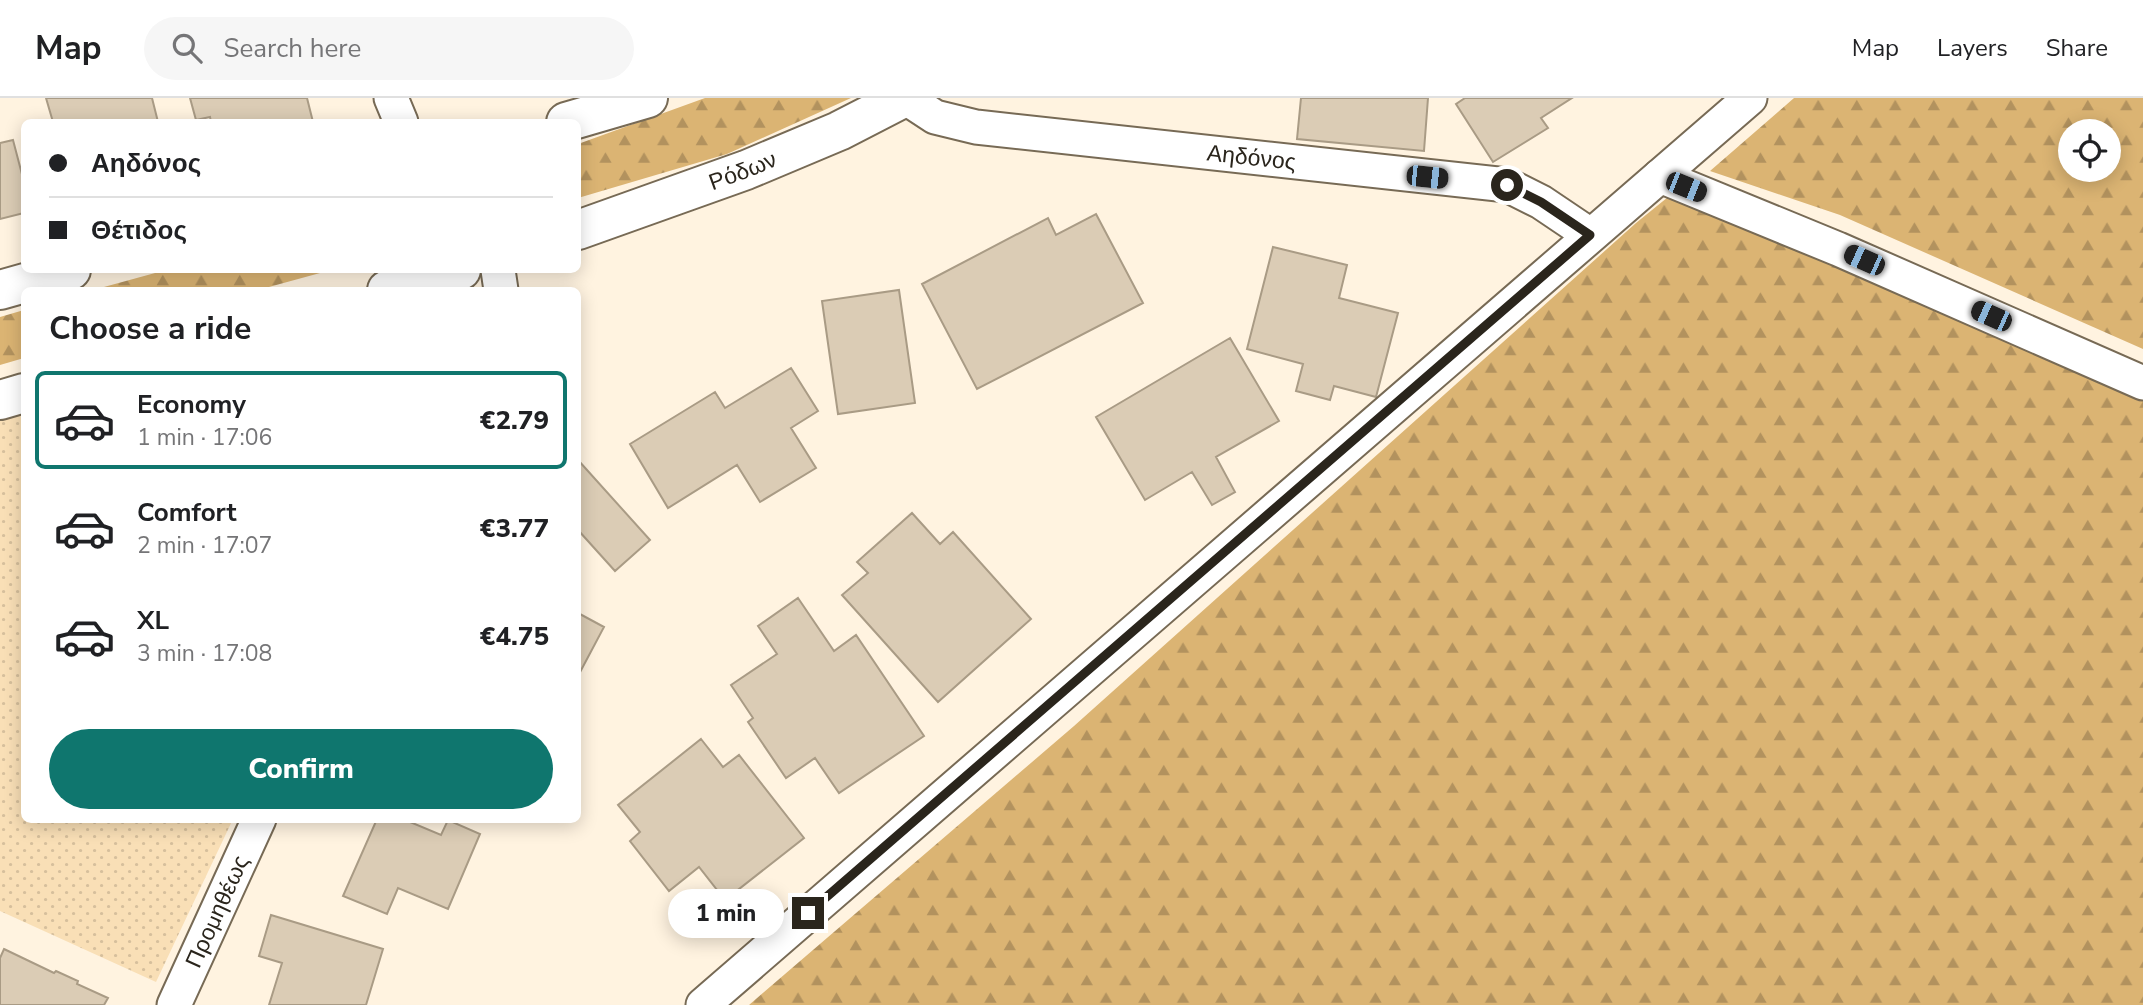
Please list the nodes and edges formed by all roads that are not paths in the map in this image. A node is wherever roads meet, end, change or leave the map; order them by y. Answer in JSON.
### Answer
{"nodes":[{"id":1,"x":391,"y":98,"type":"edge"},
{"id":2,"x":648,"y":98,"type":"edge"},
{"id":3,"x":904,"y":98,"type":"edge"},
{"id":4,"x":1751,"y":98,"type":"edge"},
{"id":5,"x":400,"y":119,"type":"edge"},
{"id":6,"x":576,"y":119,"type":"edge"},
{"id":7,"x":1660,"y":176,"type":"junction"},
{"id":8,"x":581,"y":229,"type":"edge"},
{"id":9,"x":1590,"y":235,"type":"junction"},
{"id":10,"x":60,"y":273,"type":"edge"},
{"id":11,"x":450,"y":273,"type":"edge"},
{"id":12,"x":398,"y":287,"type":"edge"},
{"id":13,"x":0,"y":290,"type":"edge"},
{"id":14,"x":2143,"y":383,"type":"edge"},
{"id":15,"x":21,"y":394,"type":"edge"},
{"id":16,"x":0,"y":400,"type":"edge"},
{"id":17,"x":258,"y":823,"type":"edge"},
{"id":18,"x":174,"y":1005,"type":"edge"},
{"id":19,"x":703,"y":1005,"type":"edge"}],
"edges":[{"from":1,"to":5,"type":"street"},
{"from":2,"to":6,"type":"street"},
{"from":3,"to":8,"type":"street","name":"Ρόδων"},
{"from":3,"to":9,"type":"street","name":"Αηδόνος"},
{"from":4,"to":7,"type":"street"},
{"from":7,"to":9,"type":"street"},
{"from":7,"to":14,"type":"street"},
{"from":9,"to":19,"type":"street"},
{"from":10,"to":13,"type":"street"},
{"from":11,"to":12,"type":"street"},
{"from":15,"to":16,"type":"street"},
{"from":17,"to":18,"type":"street","name":"Προμηθέως"}]}
